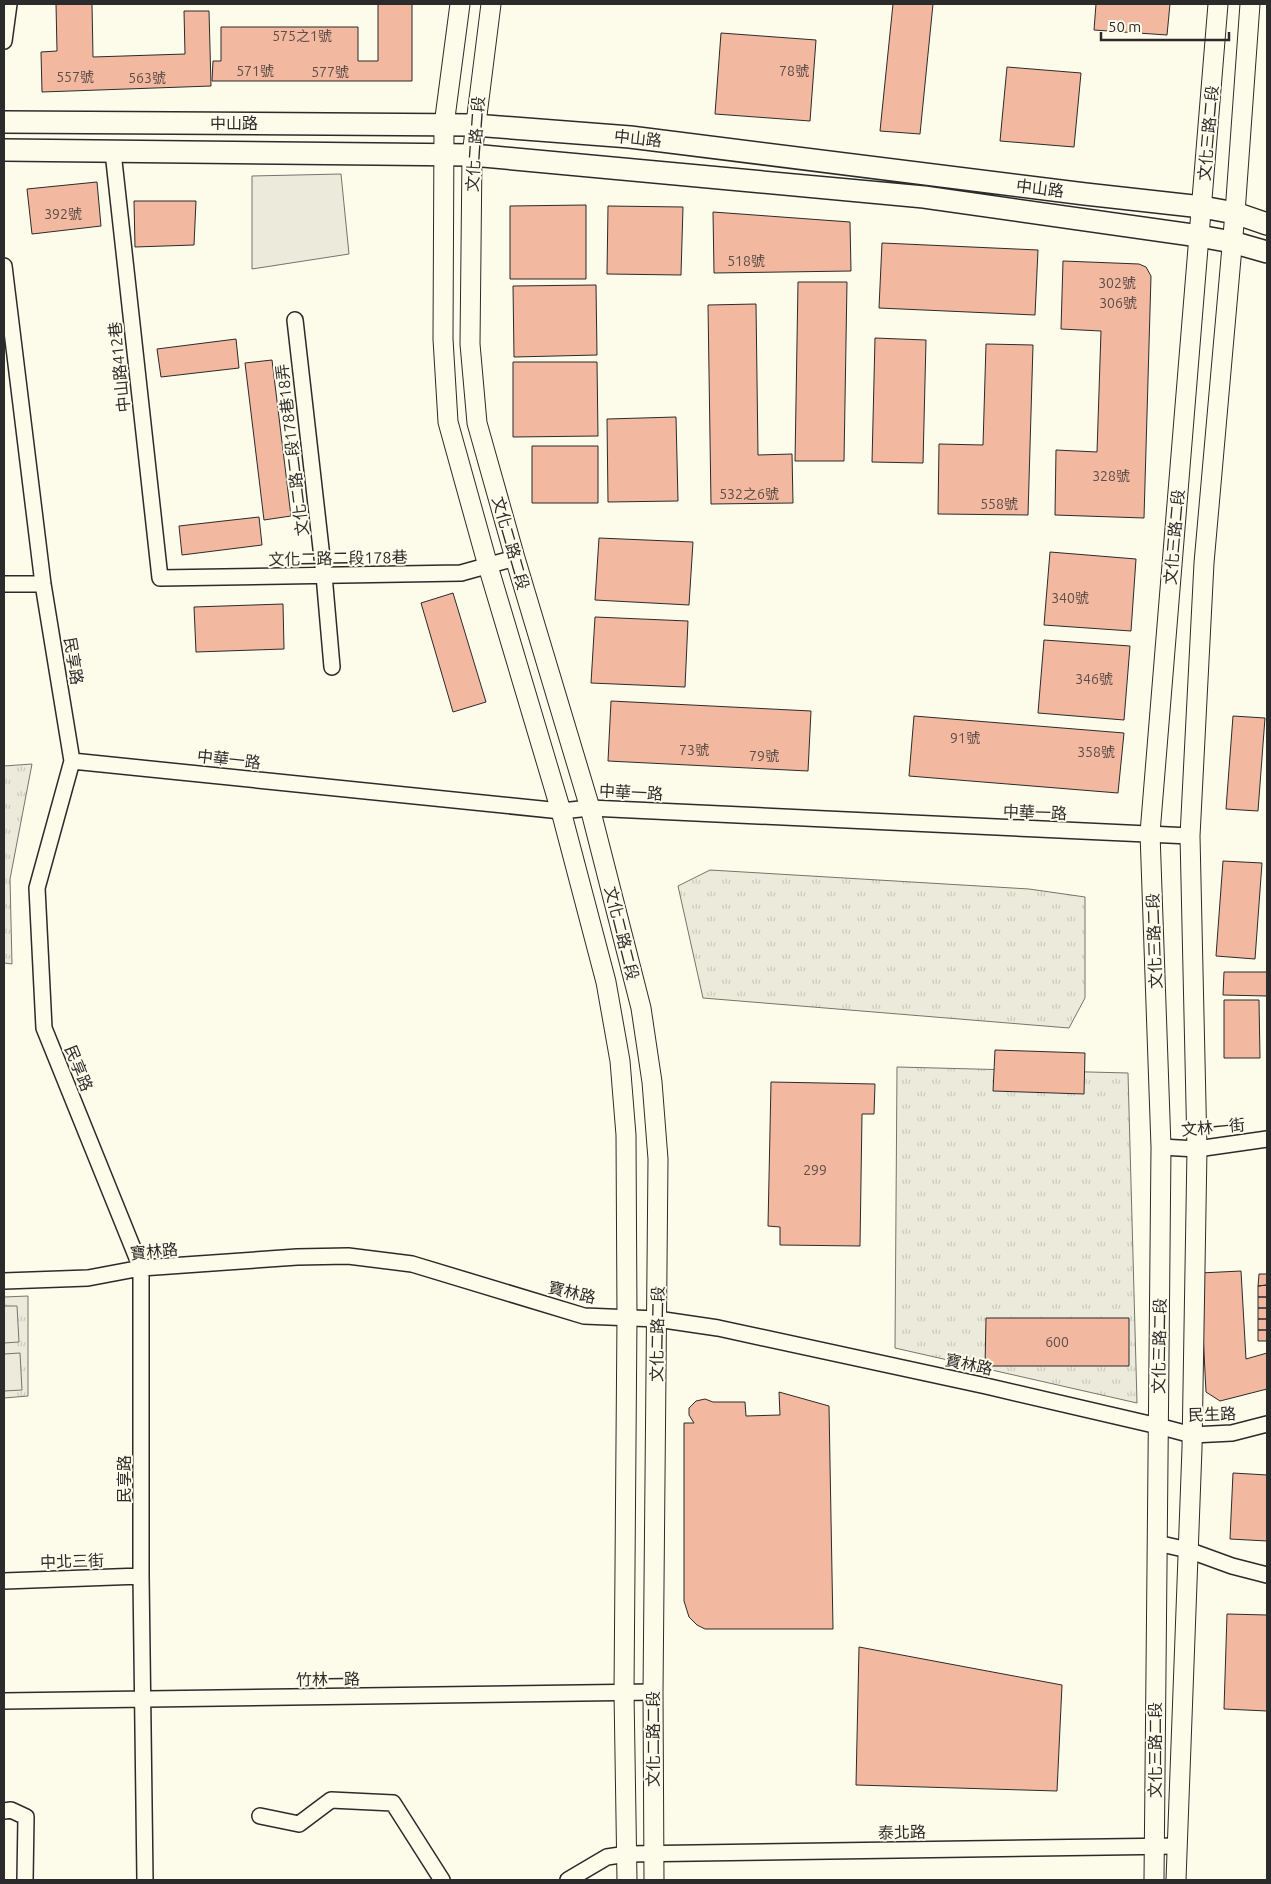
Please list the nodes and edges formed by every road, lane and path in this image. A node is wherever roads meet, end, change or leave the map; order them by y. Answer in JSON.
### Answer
{"nodes":[{"id":1,"x":9,"y":4,"type":"edge"},
{"id":2,"x":460,"y":4,"type":"edge"},
{"id":3,"x":490,"y":4,"type":"edge"},
{"id":4,"x":1218,"y":4,"type":"edge"},
{"id":5,"x":1250,"y":4,"type":"edge"},
{"id":6,"x":4,"y":41,"type":"edge"},
{"id":7,"x":4,"y":122,"type":"edge"},
{"id":8,"x":444,"y":125,"type":"junction"},
{"id":9,"x":474,"y":125,"type":"junction"},
{"id":10,"x":4,"y":150,"type":"edge"},
{"id":11,"x":113,"y":152,"type":"junction"},
{"id":12,"x":472,"y":155,"type":"junction"},
{"id":13,"x":444,"y":156,"type":"junction"},
{"id":14,"x":1202,"y":207,"type":"junction"},
{"id":15,"x":1235,"y":213,"type":"junction"},
{"id":16,"x":1267,"y":224,"type":"edge"},
{"id":17,"x":1199,"y":236,"type":"junction"},
{"id":18,"x":1232,"y":242,"type":"junction"},
{"id":19,"x":1267,"y":252,"type":"edge"},
{"id":20,"x":4,"y":266,"type":"edge"},
{"id":21,"x":295,"y":320,"type":"dead end"},
{"id":22,"x":515,"y":558,"type":"junction"},
{"id":23,"x":488,"y":566,"type":"junction"},
{"id":24,"x":324,"y":576,"type":"junction"},
{"id":25,"x":160,"y":578,"type":"joint"},
{"id":26,"x":4,"y":584,"type":"edge"},
{"id":27,"x":43,"y":584,"type":"junction"},
{"id":28,"x":332,"y":667,"type":"dead end"},
{"id":29,"x":72,"y":761,"type":"junction"},
{"id":30,"x":590,"y":808,"type":"junction"},
{"id":31,"x":561,"y":811,"type":"junction"},
{"id":32,"x":1150,"y":833,"type":"junction"},
{"id":33,"x":1190,"y":836,"type":"junction"},
{"id":34,"x":1267,"y":1139,"type":"edge"},
{"id":35,"x":1161,"y":1147,"type":"junction"},
{"id":36,"x":1197,"y":1149,"type":"junction"},
{"id":37,"x":141,"y":1268,"type":"junction"},
{"id":38,"x":4,"y":1281,"type":"edge"},
{"id":39,"x":627,"y":1316,"type":"junction"},
{"id":40,"x":657,"y":1319,"type":"junction"},
{"id":41,"x":1267,"y":1424,"type":"edge"},
{"id":42,"x":1158,"y":1426,"type":"junction"},
{"id":43,"x":1192,"y":1435,"type":"junction"},
{"id":44,"x":1156,"y":1544,"type":"junction"},
{"id":45,"x":1188,"y":1550,"type":"junction"},
{"id":46,"x":1267,"y":1575,"type":"edge"},
{"id":47,"x":141,"y":1576,"type":"junction"},
{"id":48,"x":4,"y":1582,"type":"edge"},
{"id":49,"x":624,"y":1692,"type":"junction"},
{"id":50,"x":653,"y":1692,"type":"junction"},
{"id":51,"x":143,"y":1699,"type":"junction"},
{"id":52,"x":4,"y":1701,"type":"edge"},
{"id":53,"x":4,"y":1811,"type":"edge"},
{"id":54,"x":260,"y":1816,"type":"dead end"},
{"id":55,"x":1154,"y":1846,"type":"junction"},
{"id":56,"x":1177,"y":1846,"type":"junction"},
{"id":57,"x":654,"y":1853,"type":"junction"},
{"id":58,"x":627,"y":1854,"type":"junction"},
{"id":59,"x":25,"y":1880,"type":"edge"},
{"id":60,"x":145,"y":1880,"type":"edge"},
{"id":61,"x":442,"y":1880,"type":"edge"},
{"id":62,"x":568,"y":1880,"type":"edge"},
{"id":63,"x":627,"y":1880,"type":"edge"},
{"id":64,"x":654,"y":1880,"type":"edge"},
{"id":65,"x":1154,"y":1880,"type":"edge"},
{"id":66,"x":1176,"y":1880,"type":"edge"}],
"edges":[{"from":1,"to":6,"type":"street"},
{"from":2,"to":8,"type":"street","name":"文化二路二段"},
{"from":3,"to":9,"type":"street","name":"文化二路二段"},
{"from":4,"to":14,"type":"street","name":"文化三路二段"},
{"from":5,"to":15,"type":"street","name":"文化三路二段"},
{"from":7,"to":8,"type":"main road","name":"中山路"},
{"from":8,"to":9,"type":"main road","name":"中山路"},
{"from":8,"to":13,"type":"street","name":"文化二路二段"},
{"from":9,"to":12,"type":"street","name":"文化二路二段"},
{"from":9,"to":14,"type":"main road","name":"中山路"},
{"from":10,"to":11,"type":"main road","name":"中山路"},
{"from":11,"to":13,"type":"main road","name":"中山路"},
{"from":11,"to":25,"type":"street","name":"中山路412巷"},
{"from":12,"to":13,"type":"main road","name":"中山路"},
{"from":12,"to":17,"type":"main road","name":"中山路"},
{"from":12,"to":22,"type":"street","name":"文化二路二段"},
{"from":13,"to":23,"type":"street","name":"文化二路二段"},
{"from":14,"to":15,"type":"main road","name":"中山路"},
{"from":14,"to":17,"type":"street","name":"文化三路二段"},
{"from":15,"to":16,"type":"main road","name":"中山路"},
{"from":15,"to":18,"type":"street","name":"文化三路二段"},
{"from":17,"to":18,"type":"main road","name":"中山路"},
{"from":17,"to":32,"type":"street","name":"文化三路二段"},
{"from":18,"to":19,"type":"main road","name":"中山路"},
{"from":18,"to":33,"type":"street","name":"文化三路二段"},
{"from":20,"to":27,"type":"street","name":"民享路"},
{"from":21,"to":24,"type":"street","name":"文化二路二段178巷18弄"},
{"from":22,"to":23,"type":"street","name":"文化二路二段178巷"},
{"from":22,"to":30,"type":"street","name":"文化二路二段"},
{"from":23,"to":24,"type":"street","name":"文化二路二段178巷"},
{"from":23,"to":31,"type":"street","name":"文化二路二段"},
{"from":24,"to":25,"type":"street","name":"文化二路二段178巷"},
{"from":24,"to":28,"type":"street","name":"文化二路二段178巷18弄"},
{"from":26,"to":27,"type":"street"},
{"from":27,"to":29,"type":"street","name":"民享路"},
{"from":29,"to":31,"type":"street","name":"中華一路"},
{"from":29,"to":37,"type":"street","name":"民享路"},
{"from":30,"to":31,"type":"street","name":"中華一路"},
{"from":30,"to":32,"type":"street","name":"中華一路"},
{"from":30,"to":40,"type":"street","name":"文化二路二段"},
{"from":31,"to":39,"type":"street","name":"文化二路二段"},
{"from":32,"to":33,"type":"street","name":"中華一路"},
{"from":32,"to":35,"type":"street","name":"文化三路二段"},
{"from":33,"to":36,"type":"street","name":"文化三路二段"},
{"from":34,"to":36,"type":"street","name":"文林一街"},
{"from":35,"to":36,"type":"street","name":"文林一街"},
{"from":35,"to":42,"type":"street","name":"文化三路二段"},
{"from":36,"to":43,"type":"street","name":"文化三路二段"},
{"from":37,"to":38,"type":"street","name":"寶林路"},
{"from":37,"to":39,"type":"street","name":"寶林路"},
{"from":37,"to":47,"type":"street","name":"民享路"},
{"from":39,"to":40,"type":"street","name":"寶林路"},
{"from":39,"to":49,"type":"street","name":"文化二路二段"},
{"from":40,"to":42,"type":"street","name":"寶林路"},
{"from":40,"to":50,"type":"street","name":"文化二路二段"},
{"from":41,"to":43,"type":"street","name":"民生路"},
{"from":42,"to":43,"type":"street","name":"民生路"},
{"from":42,"to":44,"type":"street","name":"文化三路二段"},
{"from":43,"to":45,"type":"street","name":"文化三路二段"},
{"from":44,"to":45,"type":"street"},
{"from":44,"to":55,"type":"street","name":"文化三路二段"},
{"from":45,"to":46,"type":"street"},
{"from":45,"to":56,"type":"street","name":"文化三路二段"},
{"from":47,"to":48,"type":"street","name":"中北三街"},
{"from":47,"to":51,"type":"street","name":"民享路"},
{"from":49,"to":50,"type":"street","name":"竹林一路"},
{"from":49,"to":51,"type":"street","name":"竹林一路"},
{"from":49,"to":58,"type":"street","name":"文化二路二段"},
{"from":50,"to":57,"type":"street","name":"文化二路二段"},
{"from":51,"to":52,"type":"street","name":"竹林一路"},
{"from":51,"to":60,"type":"street","name":"民享路"},
{"from":53,"to":59,"type":"street"},
{"from":54,"to":61,"type":"street"},
{"from":55,"to":56,"type":"street","name":"泰北路"},
{"from":55,"to":57,"type":"street","name":"泰北路"},
{"from":55,"to":65,"type":"street","name":"文化三路二段"},
{"from":56,"to":66,"type":"street","name":"文化三路二段"},
{"from":57,"to":58,"type":"street","name":"泰北路"},
{"from":57,"to":64,"type":"street","name":"文化二路二段"},
{"from":58,"to":62,"type":"street","name":"泰北路"},
{"from":58,"to":63,"type":"street","name":"文化二路二段"}]}
